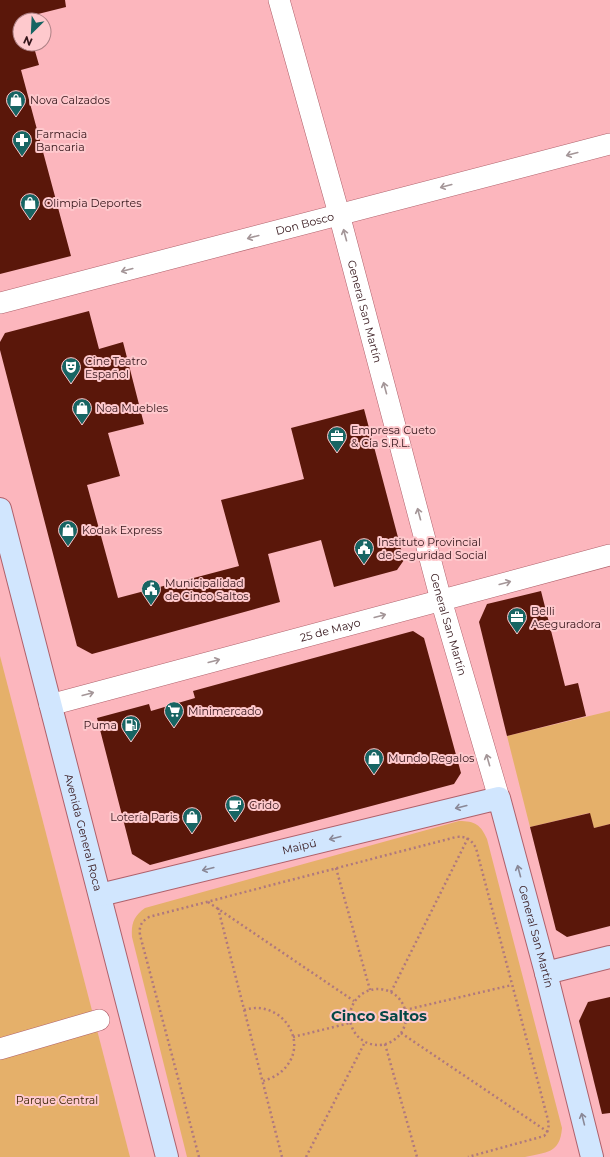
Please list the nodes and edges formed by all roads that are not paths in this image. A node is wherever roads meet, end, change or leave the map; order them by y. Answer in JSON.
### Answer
{"nodes":[{"id":1,"x":279,"y":0,"type":"edge"},
{"id":2,"x":610,"y":144,"type":"edge"},
{"id":3,"x":339,"y":214,"type":"junction"},
{"id":4,"x":0,"y":303,"type":"edge"},
{"id":5,"x":0,"y":509,"type":"edge"},
{"id":6,"x":610,"y":555,"type":"edge"},
{"id":7,"x":442,"y":600,"type":"junction"},
{"id":8,"x":50,"y":705,"type":"junction"},
{"id":9,"x":499,"y":798,"type":"junction"},
{"id":10,"x":100,"y":895,"type":"junction"},
{"id":11,"x":610,"y":957,"type":"edge"},
{"id":12,"x":546,"y":973,"type":"junction"},
{"id":13,"x":99,"y":1020,"type":"dead end"},
{"id":14,"x":0,"y":1049,"type":"edge"},
{"id":15,"x":167,"y":1157,"type":"edge"},
{"id":16,"x":592,"y":1157,"type":"edge"}],
"edges":[{"from":1,"to":3,"type":"street","name":"General San Martín"},
{"from":2,"to":3,"type":"street","name":"Don Bosco","one_way":true},
{"from":3,"to":4,"type":"street","name":"Don Bosco","one_way":true},
{"from":7,"to":3,"type":"street","name":"General San Martín","one_way":true},
{"from":5,"to":8,"type":"main road","name":"Avenida General Roca"},
{"from":7,"to":6,"type":"street","name":"25 de Mayo","one_way":true},
{"from":8,"to":7,"type":"street","name":"25 de Mayo","one_way":true},
{"from":9,"to":7,"type":"street","name":"General San Martín","one_way":true},
{"from":8,"to":10,"type":"main road","name":"Avenida General Roca"},
{"from":9,"to":10,"type":"main road","name":"Maipú","one_way":true},
{"from":12,"to":9,"type":"main road","name":"General San Martín","one_way":true},
{"from":10,"to":15,"type":"main road","name":"Avenida General Roca"},
{"from":11,"to":12,"type":"main road"},
{"from":16,"to":12,"type":"main road","name":"General San Martín","one_way":true},
{"from":13,"to":14,"type":"street"}]}
